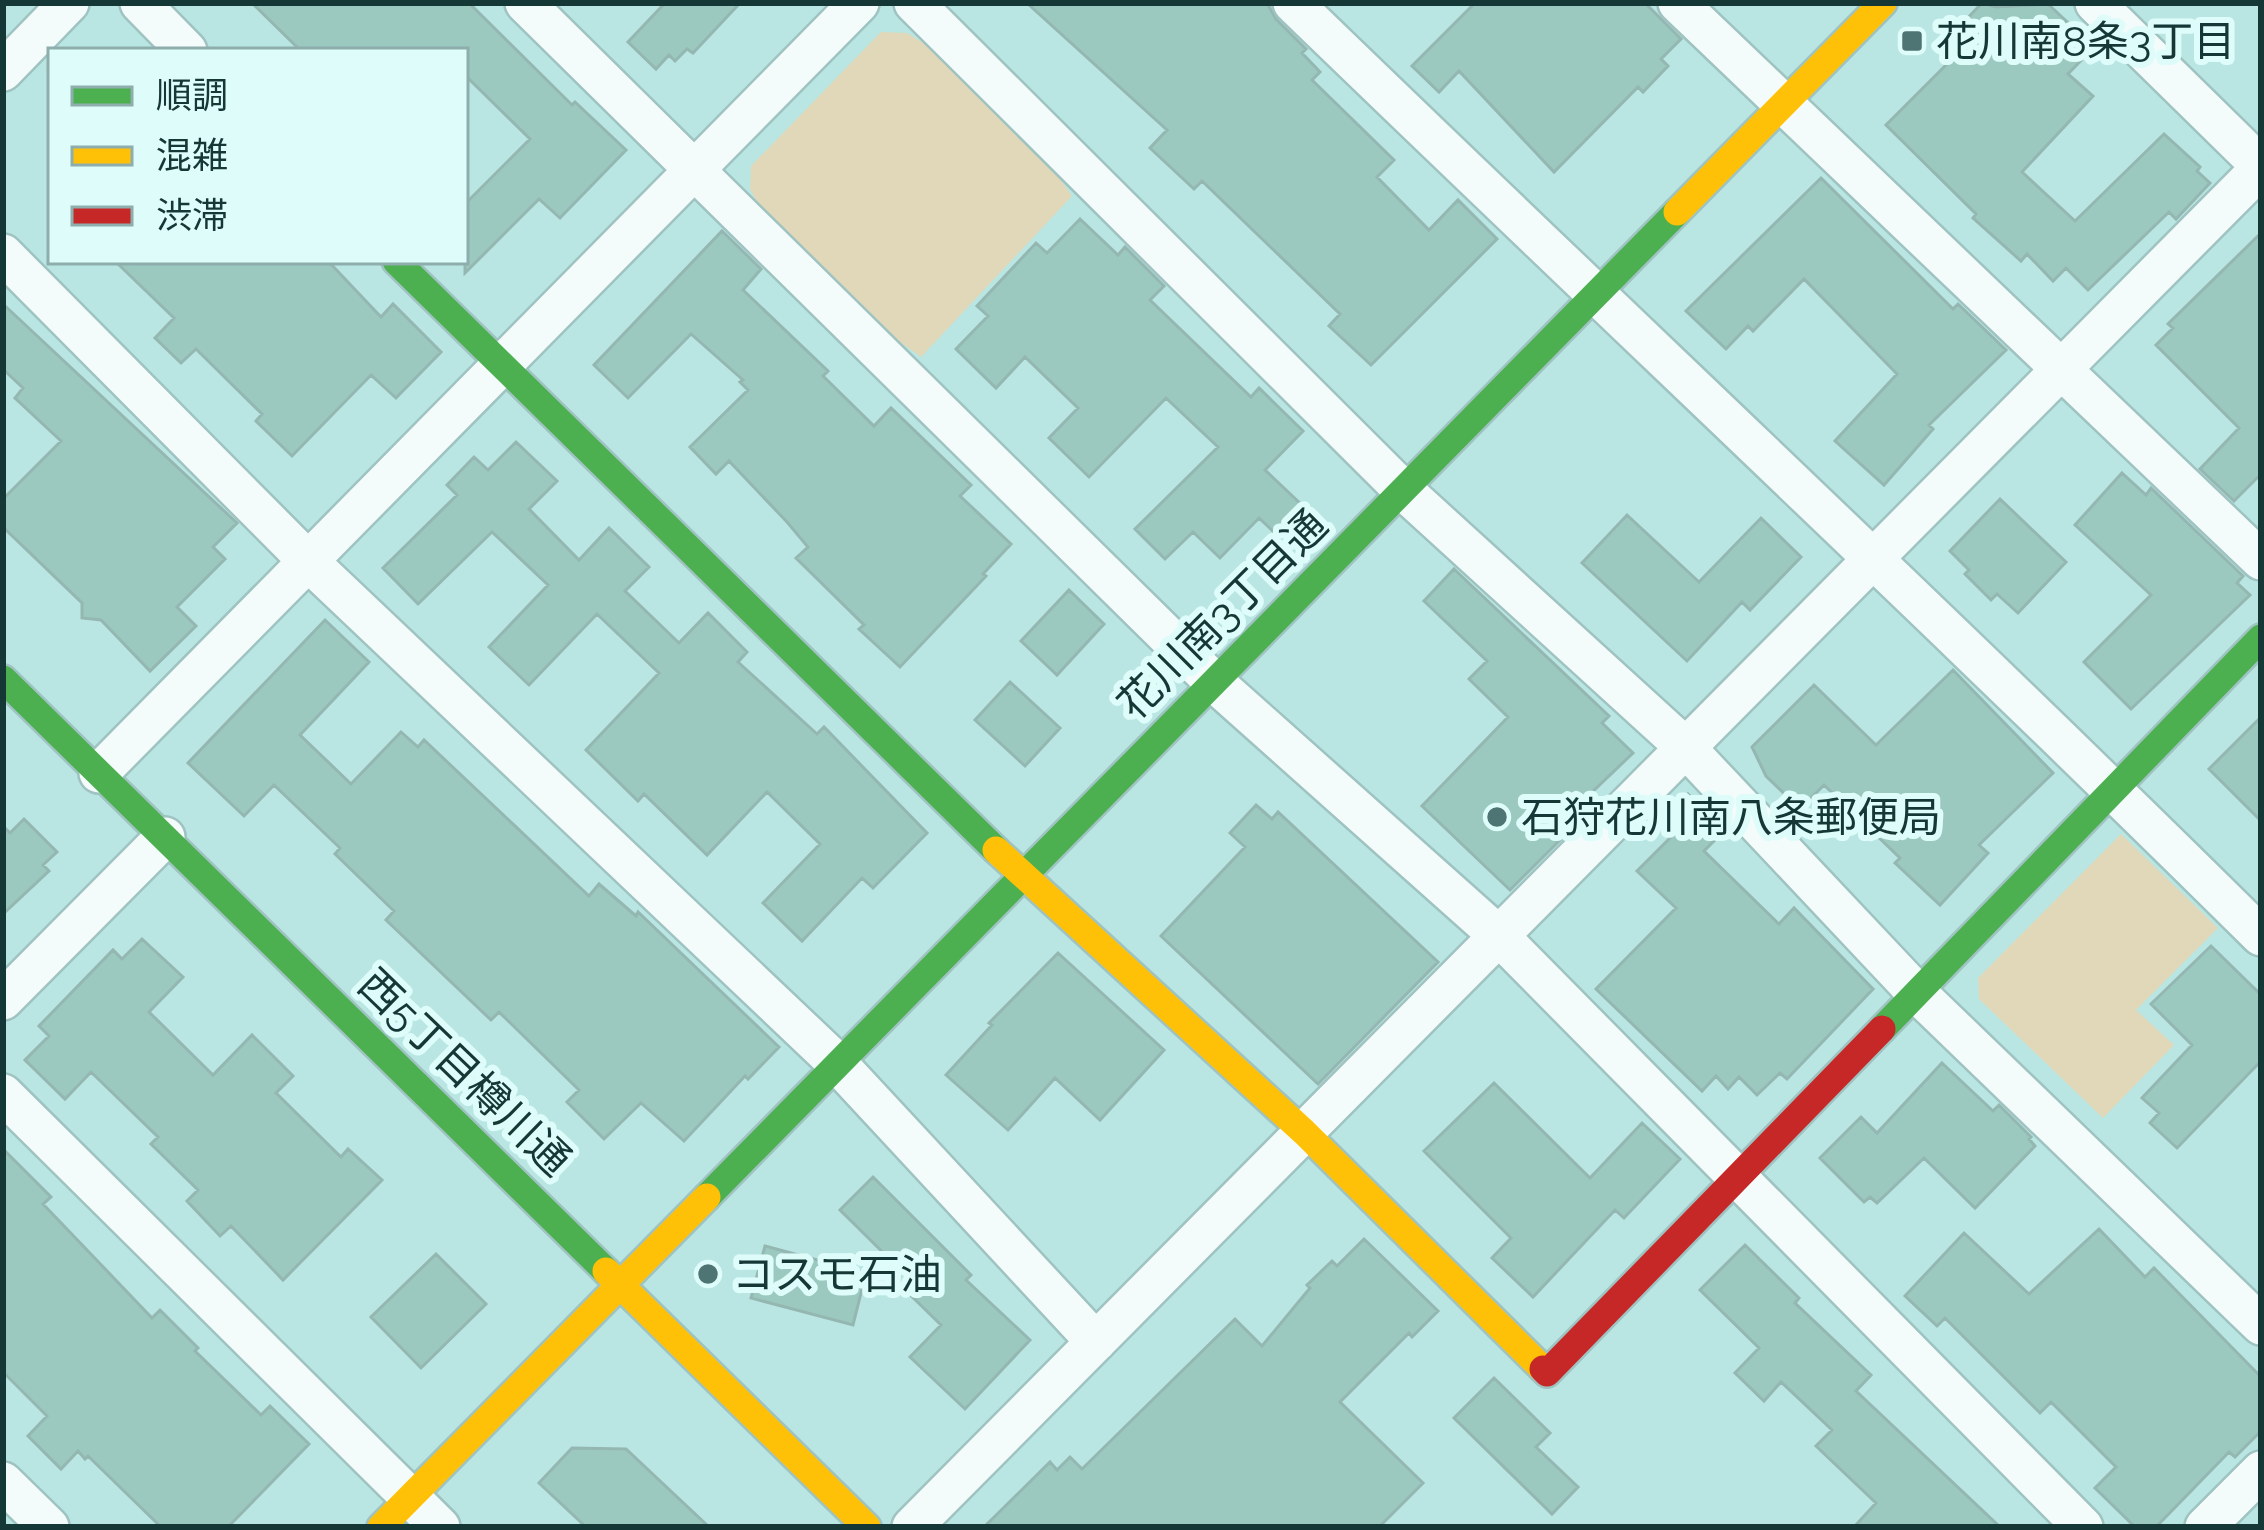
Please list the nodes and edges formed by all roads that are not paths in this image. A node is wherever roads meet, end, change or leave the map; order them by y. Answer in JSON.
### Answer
{"nodes":[{"id":1,"x":69,"y":3,"type":"edge"},
{"id":2,"x":140,"y":3,"type":"edge"},
{"id":3,"x":525,"y":3,"type":"edge"},
{"id":4,"x":859,"y":3,"type":"edge"},
{"id":5,"x":914,"y":3,"type":"edge"},
{"id":6,"x":1293,"y":3,"type":"edge"},
{"id":7,"x":1678,"y":3,"type":"edge"},
{"id":8,"x":1883,"y":3,"type":"edge"},
{"id":9,"x":2095,"y":3,"type":"edge"},
{"id":10,"x":184,"y":48,"type":"edge"},
{"id":11,"x":3,"y":70,"type":"edge"},
{"id":12,"x":1782,"y":105,"type":"junction"},
{"id":13,"x":2261,"y":167,"type":"edge"},
{"id":14,"x":694,"y":170,"type":"junction"},
{"id":15,"x":3,"y":254,"type":"edge"},
{"id":16,"x":399,"y":264,"type":"edge"},
{"id":17,"x":1595,"y":295,"type":"junction"},
{"id":18,"x":500,"y":366,"type":"junction"},
{"id":19,"x":2063,"y":368,"type":"junction"},
{"id":20,"x":1403,"y":490,"type":"junction"},
{"id":21,"x":1875,"y":558,"type":"junction"},
{"id":22,"x":2261,"y":560,"type":"edge"},
{"id":23,"x":308,"y":561,"type":"junction"},
{"id":24,"x":2261,"y":638,"type":"edge"},
{"id":25,"x":3,"y":679,"type":"edge"},
{"id":26,"x":1214,"y":682,"type":"junction"},
{"id":27,"x":1685,"y":747,"type":"junction"},
{"id":28,"x":99,"y":772,"type":"junction"},
{"id":29,"x":2113,"y":789,"type":"junction"},
{"id":30,"x":165,"y":837,"type":"junction"},
{"id":31,"x":1022,"y":876,"type":"junction"},
{"id":32,"x":1498,"y":936,"type":"junction"},
{"id":33,"x":2261,"y":936,"type":"edge"},
{"id":34,"x":1915,"y":992,"type":"junction"},
{"id":35,"x":3,"y":1000,"type":"edge"},
{"id":36,"x":837,"y":1064,"type":"junction"},
{"id":37,"x":3,"y":1094,"type":"edge"},
{"id":38,"x":1304,"y":1132,"type":"junction"},
{"id":39,"x":1736,"y":1176,"type":"junction"},
{"id":40,"x":619,"y":1282,"type":"junction"},
{"id":41,"x":2261,"y":1325,"type":"edge"},
{"id":42,"x":1096,"y":1342,"type":"junction"},
{"id":43,"x":2261,"y":1471,"type":"edge"},
{"id":44,"x":3,"y":1482,"type":"edge"},
{"id":45,"x":410,"y":1497,"type":"junction"},
{"id":46,"x":49,"y":1527,"type":"edge"},
{"id":47,"x":381,"y":1527,"type":"edge"},
{"id":48,"x":440,"y":1527,"type":"edge"},
{"id":49,"x":867,"y":1527,"type":"edge"},
{"id":50,"x":912,"y":1527,"type":"edge"},
{"id":51,"x":2083,"y":1527,"type":"edge"},
{"id":52,"x":2205,"y":1527,"type":"edge"}],
"edges":[{"from":1,"to":11,"type":"street"},
{"from":2,"to":10,"type":"street"},
{"from":3,"to":14,"type":"street"},
{"from":4,"to":14,"type":"street"},
{"from":5,"to":20,"type":"street"},
{"from":6,"to":17,"type":"street"},
{"from":7,"to":12,"type":"street"},
{"from":8,"to":12,"type":"street","name":"花川南3丁目通"},
{"from":9,"to":13,"type":"street"},
{"from":12,"to":17,"type":"street","name":"花川南3丁目通"},
{"from":12,"to":19,"type":"street"},
{"from":13,"to":19,"type":"street"},
{"from":14,"to":18,"type":"street"},
{"from":14,"to":26,"type":"street"},
{"from":15,"to":23,"type":"street"},
{"from":16,"to":18,"type":"street"},
{"from":17,"to":20,"type":"street","name":"花川南3丁目通"},
{"from":17,"to":21,"type":"street"},
{"from":18,"to":23,"type":"street"},
{"from":18,"to":31,"type":"street"},
{"from":19,"to":21,"type":"street"},
{"from":19,"to":22,"type":"street"},
{"from":20,"to":26,"type":"street","name":"花川南3丁目通"},
{"from":20,"to":27,"type":"street"},
{"from":21,"to":27,"type":"street"},
{"from":21,"to":29,"type":"street"},
{"from":23,"to":28,"type":"street"},
{"from":23,"to":36,"type":"street"},
{"from":24,"to":29,"type":"street"},
{"from":25,"to":28,"type":"street","name":"西5丁目樽川通"},
{"from":26,"to":31,"type":"street","name":"花川南3丁目通"},
{"from":26,"to":32,"type":"street"},
{"from":27,"to":32,"type":"street"},
{"from":27,"to":34,"type":"street"},
{"from":28,"to":30,"type":"street","name":"西5丁目樽川通"},
{"from":29,"to":33,"type":"street"},
{"from":29,"to":34,"type":"street"},
{"from":30,"to":35,"type":"street"},
{"from":30,"to":40,"type":"street","name":"西5丁目樽川通"},
{"from":31,"to":36,"type":"street","name":"花川南3丁目通"},
{"from":31,"to":38,"type":"street"},
{"from":32,"to":38,"type":"street"},
{"from":32,"to":39,"type":"street"},
{"from":34,"to":39,"type":"street"},
{"from":34,"to":41,"type":"street"},
{"from":36,"to":40,"type":"street","name":"花川南3丁目通"},
{"from":36,"to":42,"type":"street"},
{"from":37,"to":45,"type":"street"},
{"from":38,"to":39,"type":"street"},
{"from":38,"to":42,"type":"street"},
{"from":39,"to":51,"type":"street"},
{"from":40,"to":45,"type":"street","name":"花川南3丁目通"},
{"from":40,"to":49,"type":"street","name":"西5丁目樽川通"},
{"from":42,"to":50,"type":"street"},
{"from":43,"to":52,"type":"street"},
{"from":44,"to":46,"type":"street"},
{"from":45,"to":47,"type":"street","name":"花川南3丁目通"},
{"from":45,"to":48,"type":"street"}]}
